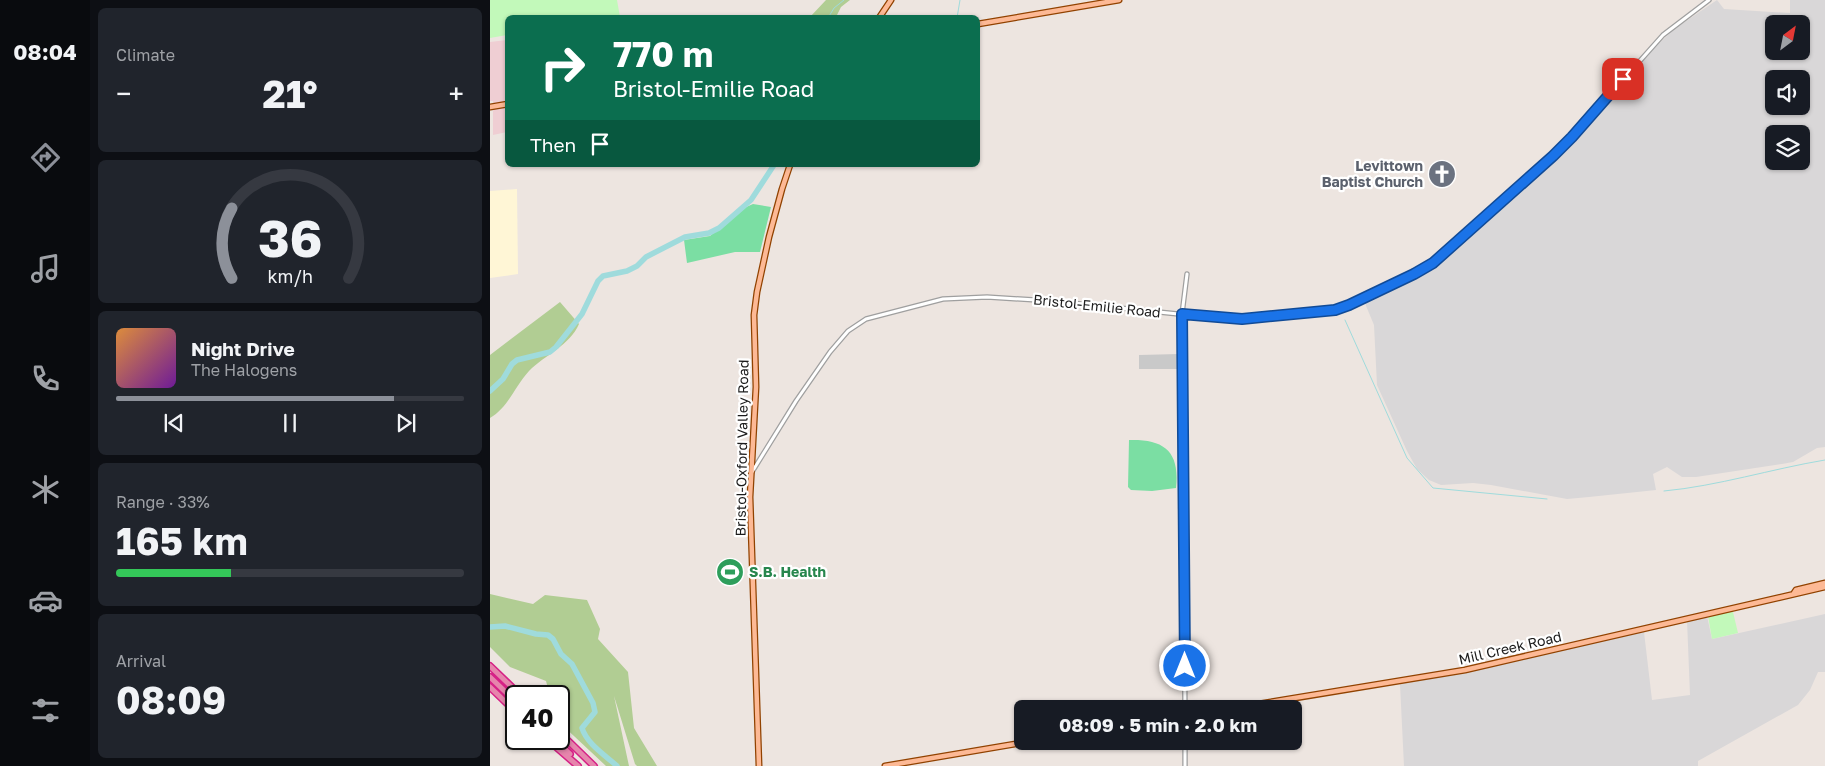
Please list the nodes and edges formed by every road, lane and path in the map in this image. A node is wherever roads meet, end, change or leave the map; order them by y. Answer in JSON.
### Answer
{"nodes":[{"id":1,"x":892,"y":0,"type":"edge"},
{"id":2,"x":1119,"y":0,"type":"edge"},
{"id":3,"x":1709,"y":0,"type":"edge"},
{"id":4,"x":881,"y":15,"type":"edge"},
{"id":5,"x":980,"y":24,"type":"edge"},
{"id":6,"x":505,"y":104,"type":"edge"},
{"id":7,"x":490,"y":107,"type":"edge"},
{"id":8,"x":789,"y":167,"type":"edge"},
{"id":9,"x":1187,"y":274,"type":"dead end"},
{"id":10,"x":1182,"y":314,"type":"junction"},
{"id":11,"x":750,"y":475,"type":"junction"},
{"id":12,"x":1825,"y":585,"type":"edge"},
{"id":13,"x":490,"y":666,"type":"edge"},
{"id":14,"x":490,"y":677,"type":"edge"},
{"id":15,"x":510,"y":685,"type":"edge"},
{"id":16,"x":490,"y":688,"type":"edge"},
{"id":17,"x":505,"y":691,"type":"edge"},
{"id":18,"x":1185,"y":700,"type":"edge"},
{"id":19,"x":1283,"y":700,"type":"edge"},
{"id":20,"x":505,"y":702,"type":"edge"},
{"id":21,"x":570,"y":743,"type":"edge"},
{"id":22,"x":1014,"y":744,"type":"edge"},
{"id":23,"x":560,"y":750,"type":"edge"},
{"id":24,"x":565,"y":750,"type":"edge"},
{"id":25,"x":1185,"y":750,"type":"edge"},
{"id":26,"x":580,"y":766,"type":"edge"},
{"id":27,"x":594,"y":766,"type":"edge"},
{"id":28,"x":759,"y":766,"type":"edge"},
{"id":29,"x":885,"y":766,"type":"edge"},
{"id":30,"x":1185,"y":766,"type":"edge"}],
"edges":[{"from":1,"to":4,"type":"main road"},
{"from":2,"to":5,"type":"main road"},
{"from":3,"to":10,"type":"street","name":"Bristol-Emilie Road"},
{"from":6,"to":7,"type":"main road"},
{"from":8,"to":11,"type":"main road","name":"Bristol-Oxford Valley Road"},
{"from":9,"to":10,"type":"street"},
{"from":10,"to":11,"type":"street","name":"Bristol-Emilie Road"},
{"from":10,"to":18,"type":"street"},
{"from":11,"to":28,"type":"main road","name":"Bristol-Oxford Valley Road"},
{"from":12,"to":19,"type":"main road","name":"Mill Creek Road"},
{"from":13,"to":15,"type":"highway"},
{"from":14,"to":17,"type":"highway"},
{"from":16,"to":20,"type":"highway"},
{"from":21,"to":27,"type":"highway"},
{"from":22,"to":29,"type":"main road"},
{"from":23,"to":26,"type":"highway"},
{"from":24,"to":26,"type":"highway"},
{"from":25,"to":30,"type":"street"}]}
